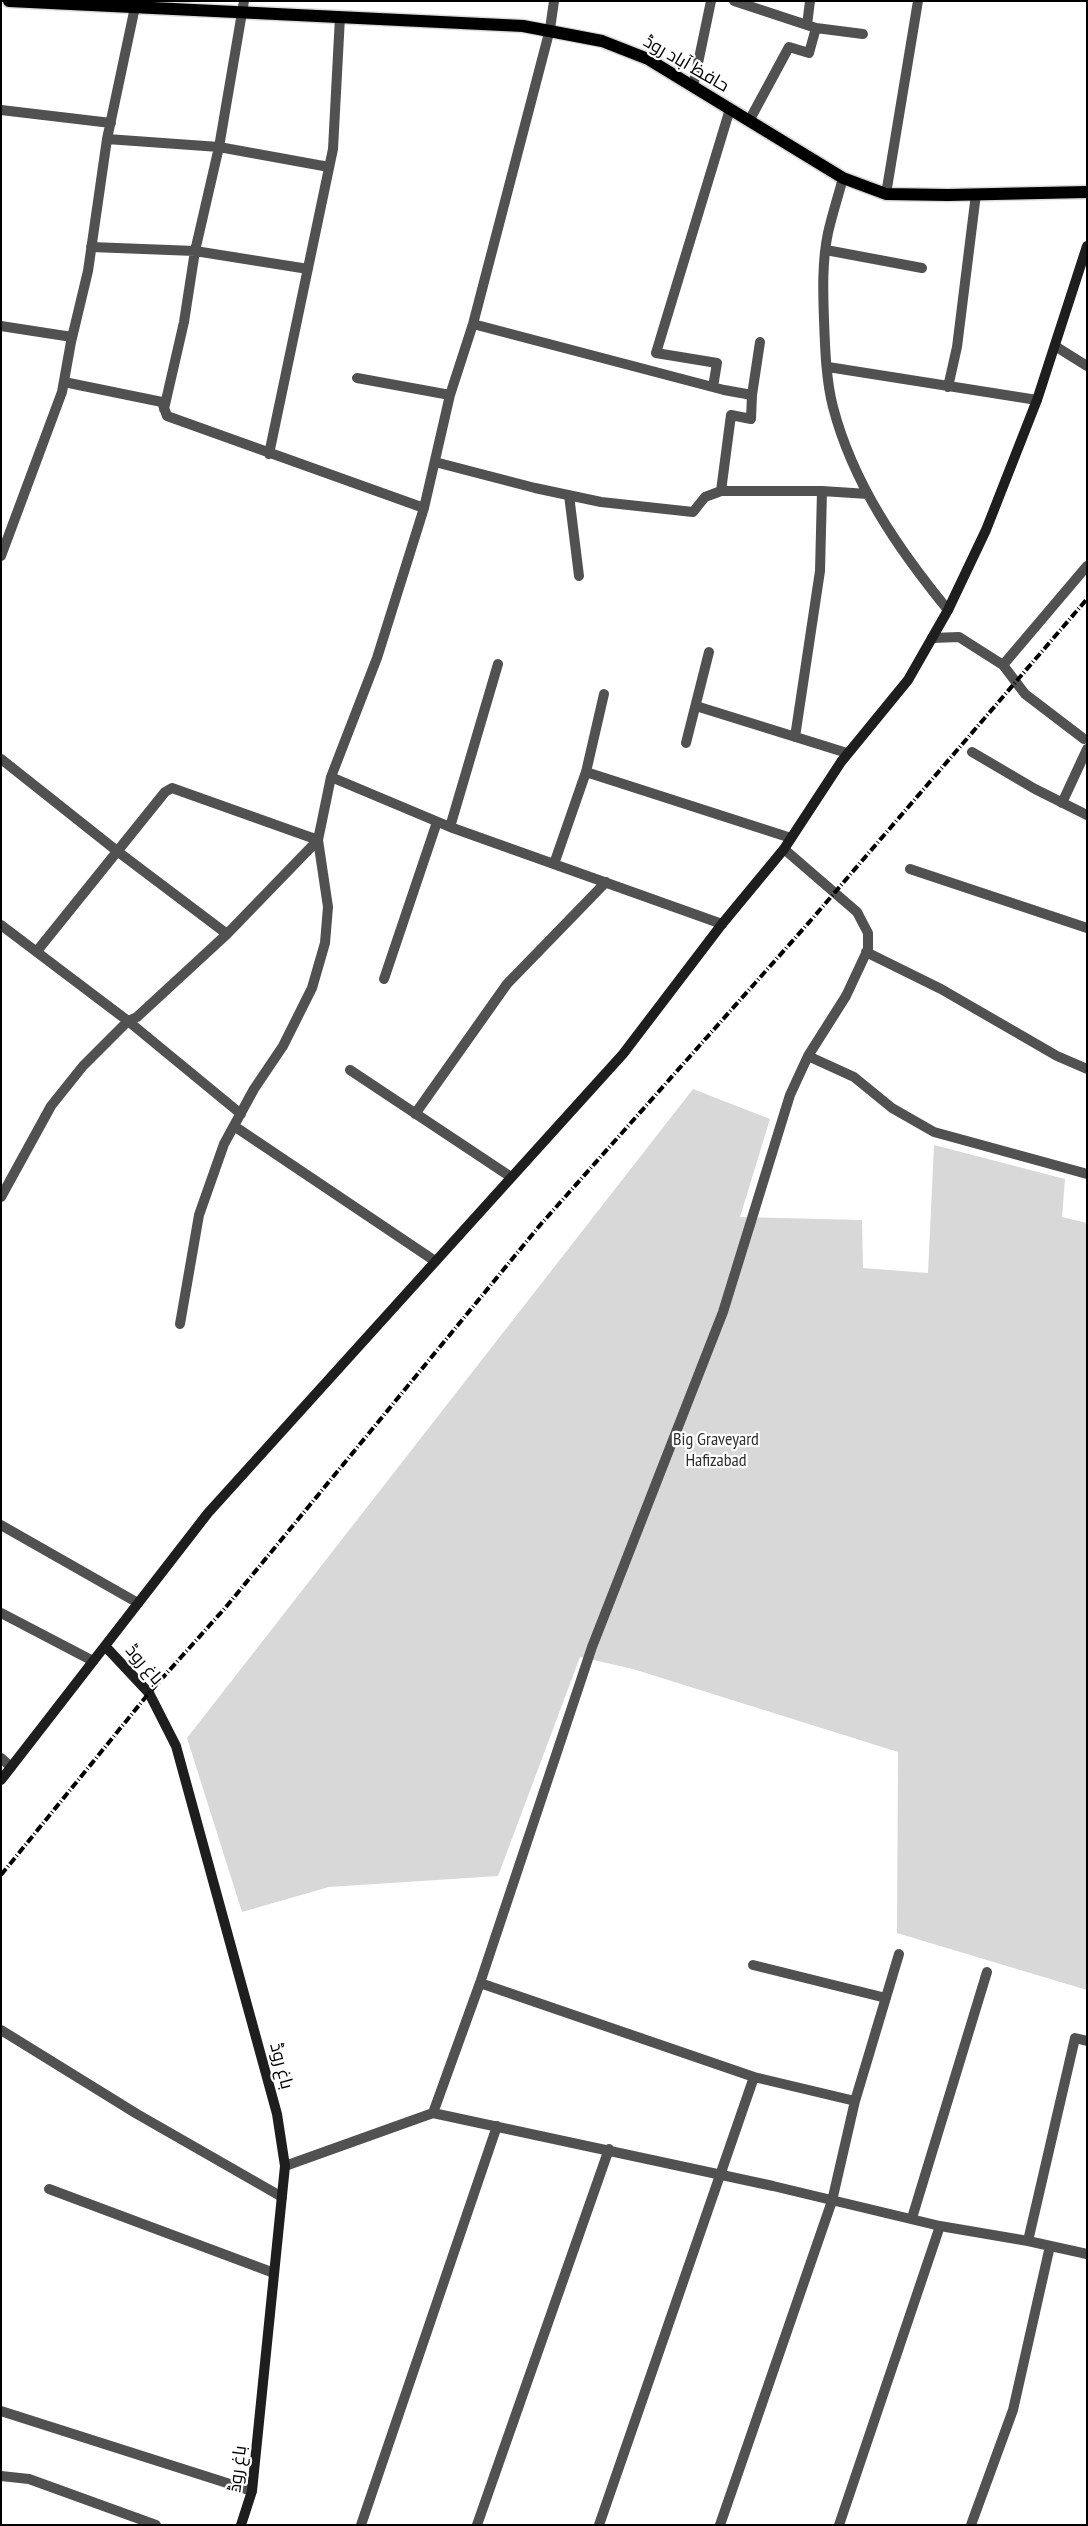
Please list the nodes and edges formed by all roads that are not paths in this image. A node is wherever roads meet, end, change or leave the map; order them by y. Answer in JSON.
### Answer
{"nodes":[{"id":1,"x":9,"y":1,"type":"edge"},
{"id":2,"x":554,"y":1,"type":"edge"},
{"id":3,"x":711,"y":1,"type":"edge"},
{"id":4,"x":734,"y":1,"type":"edge"},
{"id":5,"x":810,"y":1,"type":"edge"},
{"id":6,"x":918,"y":1,"type":"edge"},
{"id":7,"x":128,"y":5,"type":"edge"},
{"id":8,"x":243,"y":7,"type":"edge"},
{"id":9,"x":340,"y":17,"type":"junction"},
{"id":10,"x":812,"y":26,"type":"junction"},
{"id":11,"x":550,"y":29,"type":"junction"},
{"id":12,"x":864,"y":34,"type":"dead end"},
{"id":13,"x":693,"y":87,"type":"junction"},
{"id":14,"x":730,"y":109,"type":"junction"},
{"id":15,"x":1,"y":110,"type":"edge"},
{"id":16,"x":749,"y":121,"type":"junction"},
{"id":17,"x":111,"y":123,"type":"junction"},
{"id":18,"x":107,"y":139,"type":"junction"},
{"id":19,"x":218,"y":147,"type":"junction"},
{"id":20,"x":329,"y":167,"type":"junction"},
{"id":21,"x":843,"y":178,"type":"junction"},
{"id":22,"x":1087,"y":192,"type":"edge"},
{"id":23,"x":886,"y":194,"type":"junction"},
{"id":24,"x":976,"y":194,"type":"junction"},
{"id":25,"x":1087,"y":246,"type":"edge"},
{"id":26,"x":91,"y":247,"type":"junction"},
{"id":27,"x":826,"y":250,"type":"junction"},
{"id":28,"x":195,"y":251,"type":"junction"},
{"id":29,"x":922,"y":268,"type":"dead end"},
{"id":30,"x":308,"y":269,"type":"junction"},
{"id":31,"x":474,"y":324,"type":"junction"},
{"id":32,"x":1,"y":326,"type":"edge"},
{"id":33,"x":72,"y":337,"type":"junction"},
{"id":34,"x":760,"y":342,"type":"dead end"},
{"id":35,"x":1055,"y":346,"type":"junction"},
{"id":36,"x":1087,"y":366,"type":"edge"},
{"id":37,"x":828,"y":367,"type":"junction"},
{"id":38,"x":357,"y":378,"type":"dead end"},
{"id":39,"x":64,"y":382,"type":"junction"},
{"id":40,"x":713,"y":387,"type":"junction"},
{"id":41,"x":948,"y":387,"type":"junction"},
{"id":42,"x":450,"y":395,"type":"junction"},
{"id":43,"x":752,"y":395,"type":"junction"},
{"id":44,"x":1038,"y":400,"type":"junction"},
{"id":45,"x":164,"y":409,"type":"junction"},
{"id":46,"x":269,"y":454,"type":"junction"},
{"id":47,"x":435,"y":462,"type":"junction"},
{"id":48,"x":721,"y":491,"type":"junction"},
{"id":49,"x":822,"y":491,"type":"junction"},
{"id":50,"x":868,"y":494,"type":"junction"},
{"id":51,"x":569,"y":495,"type":"junction"},
{"id":52,"x":424,"y":508,"type":"junction"},
{"id":53,"x":1,"y":556,"type":"edge"},
{"id":54,"x":1087,"y":566,"type":"edge"},
{"id":55,"x":579,"y":576,"type":"dead end"},
{"id":56,"x":948,"y":610,"type":"junction"},
{"id":57,"x":932,"y":638,"type":"junction"},
{"id":58,"x":708,"y":652,"type":"dead end"},
{"id":59,"x":498,"y":664,"type":"dead end"},
{"id":60,"x":1003,"y":665,"type":"junction"},
{"id":61,"x":604,"y":694,"type":"dead end"},
{"id":62,"x":696,"y":706,"type":"junction"},
{"id":63,"x":795,"y":737,"type":"junction"},
{"id":64,"x":1086,"y":742,"type":"edge"},
{"id":65,"x":686,"y":743,"type":"dead end"},
{"id":66,"x":972,"y":752,"type":"dead end"},
{"id":67,"x":848,"y":754,"type":"junction"},
{"id":68,"x":1,"y":759,"type":"edge"},
{"id":69,"x":586,"y":772,"type":"junction"},
{"id":70,"x":331,"y":777,"type":"junction"},
{"id":71,"x":1062,"y":803,"type":"junction"},
{"id":72,"x":1087,"y":815,"type":"edge"},
{"id":73,"x":437,"y":822,"type":"junction"},
{"id":74,"x":450,"y":826,"type":"junction"},
{"id":75,"x":791,"y":838,"type":"junction"},
{"id":76,"x":318,"y":840,"type":"junction"},
{"id":77,"x":784,"y":849,"type":"junction"},
{"id":78,"x":117,"y":851,"type":"junction"},
{"id":79,"x":554,"y":864,"type":"junction"},
{"id":80,"x":910,"y":869,"type":"dead end"},
{"id":81,"x":606,"y":882,"type":"junction"},
{"id":82,"x":722,"y":924,"type":"junction"},
{"id":83,"x":1,"y":925,"type":"edge"},
{"id":84,"x":1087,"y":928,"type":"edge"},
{"id":85,"x":227,"y":934,"type":"junction"},
{"id":86,"x":37,"y":951,"type":"junction"},
{"id":87,"x":866,"y":952,"type":"junction"},
{"id":88,"x":384,"y":979,"type":"dead end"},
{"id":89,"x":128,"y":1021,"type":"junction"},
{"id":90,"x":808,"y":1056,"type":"junction"},
{"id":91,"x":1087,"y":1069,"type":"edge"},
{"id":92,"x":350,"y":1070,"type":"dead end"},
{"id":93,"x":241,"y":1114,"type":"junction"},
{"id":94,"x":416,"y":1114,"type":"junction"},
{"id":95,"x":234,"y":1126,"type":"junction"},
{"id":96,"x":1087,"y":1174,"type":"edge"},
{"id":97,"x":511,"y":1177,"type":"junction"},
{"id":98,"x":1,"y":1198,"type":"edge"},
{"id":99,"x":435,"y":1262,"type":"junction"},
{"id":100,"x":180,"y":1324,"type":"dead end"},
{"id":101,"x":1,"y":1525,"type":"edge"},
{"id":102,"x":138,"y":1603,"type":"junction"},
{"id":103,"x":1,"y":1613,"type":"edge"},
{"id":104,"x":105,"y":1646,"type":"junction"},
{"id":105,"x":93,"y":1661,"type":"junction"},
{"id":106,"x":1,"y":1758,"type":"edge"},
{"id":107,"x":11,"y":1767,"type":"junction"},
{"id":108,"x":1,"y":1780,"type":"edge"},
{"id":109,"x":900,"y":1954,"type":"dead end"},
{"id":110,"x":753,"y":1965,"type":"dead end"},
{"id":111,"x":987,"y":1972,"type":"dead end"},
{"id":112,"x":480,"y":1983,"type":"junction"},
{"id":113,"x":886,"y":1998,"type":"junction"},
{"id":114,"x":1,"y":2030,"type":"edge"},
{"id":115,"x":1087,"y":2041,"type":"edge"},
{"id":116,"x":754,"y":2077,"type":"junction"},
{"id":117,"x":855,"y":2101,"type":"junction"},
{"id":118,"x":433,"y":2113,"type":"junction"},
{"id":119,"x":497,"y":2126,"type":"junction"},
{"id":120,"x":609,"y":2149,"type":"junction"},
{"id":121,"x":285,"y":2166,"type":"junction"},
{"id":122,"x":721,"y":2175,"type":"junction"},
{"id":123,"x":49,"y":2189,"type":"dead end"},
{"id":124,"x":282,"y":2197,"type":"junction"},
{"id":125,"x":832,"y":2200,"type":"junction"},
{"id":126,"x":912,"y":2218,"type":"junction"},
{"id":127,"x":940,"y":2226,"type":"junction"},
{"id":128,"x":1028,"y":2241,"type":"junction"},
{"id":129,"x":1050,"y":2246,"type":"junction"},
{"id":130,"x":1087,"y":2254,"type":"edge"},
{"id":131,"x":274,"y":2273,"type":"junction"},
{"id":132,"x":1,"y":2411,"type":"edge"},
{"id":133,"x":1,"y":2476,"type":"edge"},
{"id":134,"x":252,"y":2491,"type":"junction"},
{"id":135,"x":156,"y":2525,"type":"edge"},
{"id":136,"x":241,"y":2525,"type":"edge"},
{"id":137,"x":361,"y":2525,"type":"edge"},
{"id":138,"x":477,"y":2525,"type":"edge"},
{"id":139,"x":599,"y":2525,"type":"edge"},
{"id":140,"x":720,"y":2525,"type":"edge"},
{"id":141,"x":839,"y":2525,"type":"edge"},
{"id":142,"x":970,"y":2525,"type":"edge"}],
"edges":[{"from":1,"to":7,"type":"main road","name":"حافظ آباد روڈ"},
{"from":2,"to":11,"type":"street"},
{"from":3,"to":13,"type":"street"},
{"from":4,"to":10,"type":"street"},
{"from":5,"to":10,"type":"street"},
{"from":6,"to":23,"type":"street"},
{"from":7,"to":8,"type":"main road","name":"حافظ آباد روڈ"},
{"from":7,"to":17,"type":"street"},
{"from":8,"to":9,"type":"main road","name":"حافظ آباد روڈ"},
{"from":8,"to":19,"type":"street"},
{"from":9,"to":11,"type":"main road","name":"حافظ آباد روڈ"},
{"from":9,"to":20,"type":"street"},
{"from":10,"to":12,"type":"street"},
{"from":10,"to":16,"type":"street"},
{"from":11,"to":13,"type":"main road","name":"حافظ آباد روڈ"},
{"from":11,"to":31,"type":"street"},
{"from":13,"to":14,"type":"main road","name":"حافظ آباد روڈ"},
{"from":14,"to":16,"type":"main road","name":"حافظ آباد روڈ"},
{"from":14,"to":40,"type":"street"},
{"from":15,"to":17,"type":"street"},
{"from":16,"to":21,"type":"main road","name":"حافظ آباد روڈ"},
{"from":17,"to":18,"type":"street"},
{"from":18,"to":19,"type":"street"},
{"from":18,"to":26,"type":"street"},
{"from":19,"to":20,"type":"street"},
{"from":19,"to":28,"type":"street"},
{"from":20,"to":30,"type":"street"},
{"from":21,"to":23,"type":"main road","name":"حافظ آباد روڈ"},
{"from":21,"to":27,"type":"street"},
{"from":22,"to":24,"type":"main road","name":"حافظ آباد روڈ"},
{"from":23,"to":24,"type":"main road","name":"حافظ آباد روڈ"},
{"from":24,"to":41,"type":"street"},
{"from":25,"to":35,"type":"street"},
{"from":26,"to":28,"type":"street"},
{"from":26,"to":33,"type":"street"},
{"from":27,"to":29,"type":"street"},
{"from":27,"to":37,"type":"street"},
{"from":28,"to":30,"type":"street"},
{"from":28,"to":45,"type":"street"},
{"from":30,"to":46,"type":"street"},
{"from":31,"to":40,"type":"street"},
{"from":31,"to":42,"type":"street"},
{"from":32,"to":33,"type":"street"},
{"from":33,"to":39,"type":"street"},
{"from":34,"to":43,"type":"street"},
{"from":35,"to":36,"type":"street"},
{"from":35,"to":44,"type":"street"},
{"from":37,"to":41,"type":"street"},
{"from":37,"to":50,"type":"street"},
{"from":38,"to":42,"type":"street"},
{"from":39,"to":45,"type":"street"},
{"from":39,"to":53,"type":"street"},
{"from":40,"to":43,"type":"street"},
{"from":41,"to":44,"type":"street"},
{"from":42,"to":47,"type":"street"},
{"from":43,"to":48,"type":"street"},
{"from":44,"to":56,"type":"street"},
{"from":45,"to":46,"type":"street"},
{"from":46,"to":52,"type":"street"},
{"from":47,"to":51,"type":"street"},
{"from":47,"to":52,"type":"street"},
{"from":48,"to":49,"type":"street"},
{"from":48,"to":51,"type":"street"},
{"from":49,"to":50,"type":"street"},
{"from":49,"to":63,"type":"street"},
{"from":50,"to":56,"type":"street"},
{"from":51,"to":55,"type":"street"},
{"from":52,"to":70,"type":"street"},
{"from":54,"to":60,"type":"street"},
{"from":56,"to":57,"type":"street"},
{"from":57,"to":60,"type":"street"},
{"from":57,"to":67,"type":"street"},
{"from":58,"to":62,"type":"street"},
{"from":59,"to":74,"type":"street"},
{"from":60,"to":64,"type":"street"},
{"from":61,"to":69,"type":"street"},
{"from":62,"to":63,"type":"street"},
{"from":62,"to":65,"type":"street"},
{"from":63,"to":67,"type":"street"},
{"from":64,"to":71,"type":"street"},
{"from":66,"to":71,"type":"street"},
{"from":67,"to":75,"type":"street"},
{"from":68,"to":78,"type":"street"},
{"from":69,"to":75,"type":"street"},
{"from":69,"to":79,"type":"street"},
{"from":70,"to":73,"type":"street"},
{"from":70,"to":76,"type":"street"},
{"from":71,"to":72,"type":"street"},
{"from":73,"to":74,"type":"street"},
{"from":73,"to":88,"type":"street"},
{"from":74,"to":79,"type":"street"},
{"from":75,"to":77,"type":"street"},
{"from":76,"to":78,"type":"street"},
{"from":76,"to":85,"type":"street"},
{"from":76,"to":93,"type":"street"},
{"from":77,"to":82,"type":"street"},
{"from":77,"to":87,"type":"street"},
{"from":78,"to":85,"type":"street"},
{"from":78,"to":86,"type":"street"},
{"from":79,"to":81,"type":"street"},
{"from":80,"to":84,"type":"street"},
{"from":81,"to":82,"type":"street"},
{"from":81,"to":94,"type":"street"},
{"from":82,"to":97,"type":"street"},
{"from":83,"to":86,"type":"street"},
{"from":85,"to":89,"type":"street"},
{"from":86,"to":89,"type":"street"},
{"from":87,"to":90,"type":"street"},
{"from":87,"to":91,"type":"street"},
{"from":89,"to":93,"type":"street"},
{"from":89,"to":98,"type":"street"},
{"from":90,"to":96,"type":"street"},
{"from":90,"to":112,"type":"street"},
{"from":92,"to":94,"type":"street"},
{"from":93,"to":95,"type":"street"},
{"from":94,"to":97,"type":"street"},
{"from":95,"to":99,"type":"street"},
{"from":95,"to":100,"type":"street"},
{"from":97,"to":99,"type":"street"},
{"from":99,"to":102,"type":"street"},
{"from":101,"to":102,"type":"street"},
{"from":102,"to":104,"type":"street"},
{"from":103,"to":105,"type":"street"},
{"from":104,"to":105,"type":"street"},
{"from":104,"to":121,"type":"street","name":"باغ روڈ"},
{"from":105,"to":107,"type":"street"},
{"from":106,"to":107,"type":"street"},
{"from":107,"to":108,"type":"street"},
{"from":109,"to":113,"type":"street"},
{"from":110,"to":113,"type":"street"},
{"from":111,"to":126,"type":"street"},
{"from":112,"to":116,"type":"street"},
{"from":112,"to":118,"type":"street"},
{"from":113,"to":117,"type":"street"},
{"from":114,"to":124,"type":"street"},
{"from":115,"to":128,"type":"street"},
{"from":116,"to":117,"type":"street"},
{"from":116,"to":122,"type":"street"},
{"from":117,"to":125,"type":"street"},
{"from":118,"to":119,"type":"street"},
{"from":118,"to":121,"type":"street"},
{"from":119,"to":120,"type":"street"},
{"from":119,"to":137,"type":"street"},
{"from":120,"to":122,"type":"street"},
{"from":120,"to":138,"type":"street"},
{"from":121,"to":124,"type":"street","name":"باغ روڈ"},
{"from":122,"to":125,"type":"street"},
{"from":122,"to":139,"type":"street"},
{"from":123,"to":131,"type":"street"},
{"from":124,"to":131,"type":"street","name":"باغ روڈ"},
{"from":125,"to":126,"type":"street"},
{"from":125,"to":140,"type":"street"},
{"from":126,"to":127,"type":"street"},
{"from":127,"to":128,"type":"street"},
{"from":127,"to":141,"type":"street"},
{"from":128,"to":129,"type":"street"},
{"from":129,"to":130,"type":"street"},
{"from":129,"to":142,"type":"street"},
{"from":131,"to":134,"type":"street","name":"باغ روڈ"},
{"from":132,"to":134,"type":"street"},
{"from":133,"to":135,"type":"street"},
{"from":134,"to":136,"type":"street","name":"باغ روڈ"}]}
